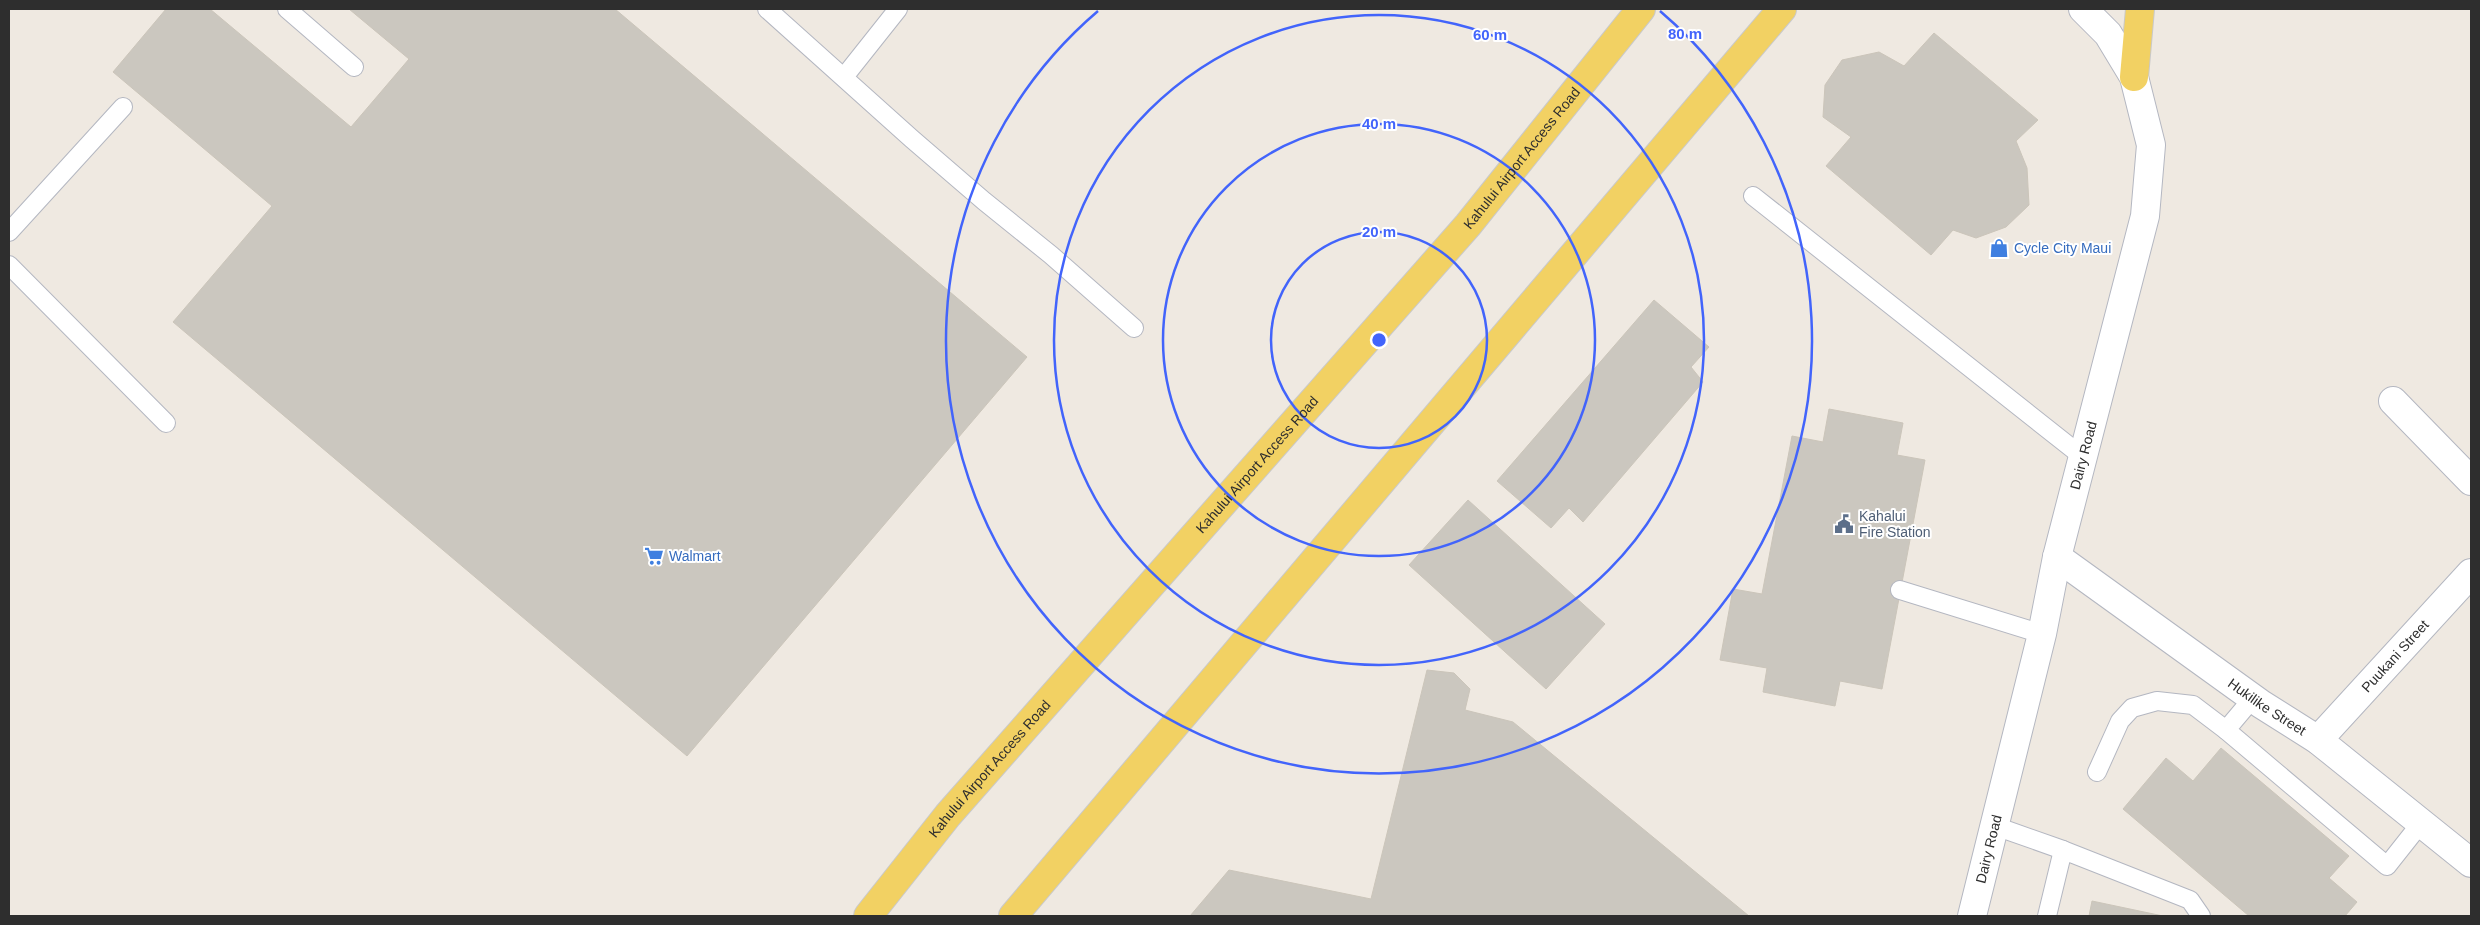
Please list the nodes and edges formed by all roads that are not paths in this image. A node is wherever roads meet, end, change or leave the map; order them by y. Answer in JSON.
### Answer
{"nodes":[{"id":1,"x":287,"y":9,"type":"edge"},
{"id":2,"x":767,"y":9,"type":"edge"},
{"id":3,"x":898,"y":9,"type":"edge"},
{"id":4,"x":1641,"y":9,"type":"edge"},
{"id":5,"x":1782,"y":9,"type":"edge"},
{"id":6,"x":2083,"y":9,"type":"edge"},
{"id":7,"x":2140,"y":9,"type":"edge"},
{"id":8,"x":354,"y":66,"type":"dead end"},
{"id":9,"x":844,"y":77,"type":"junction"},
{"id":10,"x":2134,"y":77,"type":"junction"},
{"id":11,"x":123,"y":107,"type":"dead end"},
{"id":12,"x":1753,"y":196,"type":"dead end"},
{"id":13,"x":9,"y":232,"type":"edge"},
{"id":14,"x":9,"y":265,"type":"edge"},
{"id":15,"x":1134,"y":328,"type":"dead end"},
{"id":16,"x":2393,"y":401,"type":"dead end"},
{"id":17,"x":166,"y":423,"type":"dead end"},
{"id":18,"x":2083,"y":456,"type":"junction"},
{"id":19,"x":2471,"y":481,"type":"edge"},
{"id":20,"x":2057,"y":556,"type":"junction"},
{"id":21,"x":2471,"y":574,"type":"edge"},
{"id":22,"x":1900,"y":590,"type":"dead end"},
{"id":23,"x":2042,"y":634,"type":"junction"},
{"id":24,"x":2253,"y":698,"type":"junction"},
{"id":25,"x":2226,"y":730,"type":"junction"},
{"id":26,"x":2318,"y":740,"type":"junction"},
{"id":27,"x":2097,"y":772,"type":"dead end"},
{"id":28,"x":2421,"y":823,"type":"junction"},
{"id":29,"x":1995,"y":826,"type":"junction"},
{"id":30,"x":2063,"y":850,"type":"junction"},
{"id":31,"x":2471,"y":863,"type":"edge"},
{"id":32,"x":868,"y":916,"type":"edge"},
{"id":33,"x":1013,"y":916,"type":"edge"},
{"id":34,"x":1972,"y":916,"type":"edge"},
{"id":35,"x":2047,"y":916,"type":"edge"},
{"id":36,"x":2201,"y":916,"type":"edge"}],
"edges":[{"from":1,"to":8,"type":"lane"},
{"from":2,"to":9,"type":"lane"},
{"from":3,"to":9,"type":"lane"},
{"from":4,"to":32,"type":"main road","name":"Kahului Airport Access Road"},
{"from":5,"to":33,"type":"main road"},
{"from":6,"to":10,"type":"main road","name":"Dairy Road"},
{"from":7,"to":10,"type":"main road"},
{"from":9,"to":15,"type":"lane"},
{"from":10,"to":18,"type":"main road","name":"Dairy Road"},
{"from":11,"to":13,"type":"lane"},
{"from":12,"to":18,"type":"lane"},
{"from":14,"to":17,"type":"lane"},
{"from":16,"to":19,"type":"main road"},
{"from":18,"to":20,"type":"main road","name":"Dairy Road"},
{"from":20,"to":23,"type":"main road","name":"Dairy Road"},
{"from":20,"to":24,"type":"main road","name":"Hukilike Street"},
{"from":21,"to":26,"type":"main road","name":"Puukani Street"},
{"from":22,"to":23,"type":"lane"},
{"from":23,"to":29,"type":"main road","name":"Dairy Road"},
{"from":24,"to":25,"type":"lane"},
{"from":24,"to":26,"type":"main road","name":"Hukilike Street"},
{"from":25,"to":27,"type":"lane"},
{"from":25,"to":28,"type":"lane"},
{"from":26,"to":28,"type":"main road","name":"Hukilike Street"},
{"from":28,"to":31,"type":"main road","name":"Hukilike Street"},
{"from":29,"to":30,"type":"lane"},
{"from":29,"to":34,"type":"main road","name":"Dairy Road"},
{"from":30,"to":35,"type":"lane"},
{"from":30,"to":36,"type":"lane"}]}
